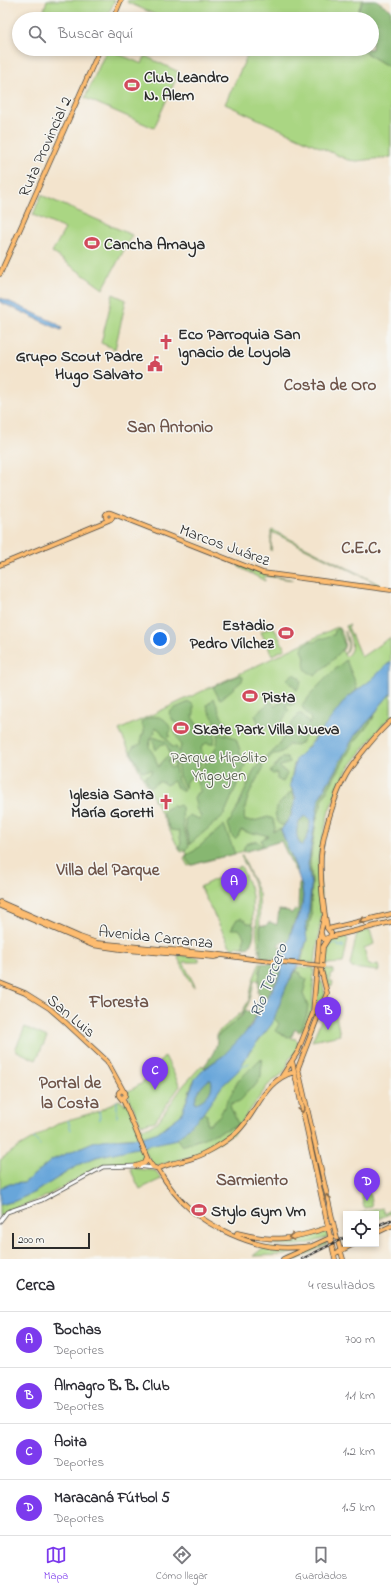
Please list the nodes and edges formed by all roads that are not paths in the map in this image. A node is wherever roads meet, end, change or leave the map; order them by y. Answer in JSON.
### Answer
{"nodes":[{"id":1,"x":121,"y":0,"type":"edge"},
{"id":2,"x":116,"y":12,"type":"edge"},
{"id":3,"x":97,"y":56,"type":"edge"},
{"id":4,"x":0,"y":274,"type":"edge"},
{"id":5,"x":109,"y":519,"type":"junction"},
{"id":6,"x":125,"y":519,"type":"junction"},
{"id":7,"x":0,"y":565,"type":"edge"},
{"id":8,"x":391,"y":590,"type":"edge"},
{"id":9,"x":391,"y":721,"type":"edge"},
{"id":10,"x":0,"y":902,"type":"edge"},
{"id":11,"x":324,"y":902,"type":"junction"},
{"id":12,"x":0,"y":906,"type":"edge"},
{"id":13,"x":391,"y":914,"type":"edge"},
{"id":14,"x":391,"y":922,"type":"edge"},
{"id":15,"x":348,"y":924,"type":"junction"},
{"id":16,"x":328,"y":928,"type":"junction"},
{"id":17,"x":321,"y":932,"type":"junction"},
{"id":18,"x":347,"y":932,"type":"junction"},
{"id":19,"x":329,"y":938,"type":"junction"},
{"id":20,"x":221,"y":956,"type":"junction"},
{"id":21,"x":323,"y":966,"type":"dead end"},
{"id":22,"x":324,"y":981,"type":"junction"},
{"id":23,"x":0,"y":982,"type":"edge"},
{"id":24,"x":316,"y":982,"type":"junction"},
{"id":25,"x":305,"y":1035,"type":"junction"},
{"id":26,"x":310,"y":1037,"type":"junction"},
{"id":27,"x":292,"y":1060,"type":"junction"},
{"id":28,"x":299,"y":1065,"type":"junction"},
{"id":29,"x":299,"y":1071,"type":"junction"},
{"id":30,"x":293,"y":1072,"type":"junction"},
{"id":31,"x":282,"y":1076,"type":"junction"},
{"id":32,"x":146,"y":1157,"type":"junction"},
{"id":33,"x":136,"y":1166,"type":"junction"},
{"id":34,"x":158,"y":1169,"type":"junction"},
{"id":35,"x":0,"y":1221,"type":"edge"},
{"id":36,"x":334,"y":1226,"type":"junction"},
{"id":37,"x":391,"y":1226,"type":"edge"},
{"id":38,"x":328,"y":1227,"type":"junction"},
{"id":39,"x":221,"y":1229,"type":"junction"},
{"id":40,"x":379,"y":1232,"type":"edge"},
{"id":41,"x":336,"y":1235,"type":"junction"},
{"id":42,"x":331,"y":1238,"type":"junction"},
{"id":43,"x":312,"y":1246,"type":"junction"},
{"id":44,"x":348,"y":1247,"type":"edge"},
{"id":45,"x":341,"y":1250,"type":"junction"},
{"id":46,"x":334,"y":1254,"type":"junction"},
{"id":47,"x":283,"y":1259,"type":"edge"},
{"id":48,"x":335,"y":1259,"type":"edge"},
{"id":49,"x":343,"y":1259,"type":"edge"}],
"edges":[{"from":1,"to":2,"type":"main road"},
{"from":3,"to":4,"type":"main road","name":"Ruta Provincial 2"},
{"from":5,"to":6,"type":"main road","name":"Marcos Juárez"},
{"from":5,"to":6,"type":"main road","name":"Marcos Juárez"},
{"from":5,"to":7,"type":"main road","name":"Marcos Juárez"},
{"from":6,"to":8,"type":"main road","name":"Marcos Juárez"},
{"from":9,"to":11,"type":"main road"},
{"from":10,"to":20,"type":"main road","name":"Avenida Carranza"},
{"from":11,"to":16,"type":"main road"},
{"from":11,"to":17,"type":"main road"},
{"from":12,"to":20,"type":"main road","name":"Avenida Carranza"},
{"from":13,"to":15,"type":"main road","one_way":true},
{"from":14,"to":18,"type":"main road"},
{"from":15,"to":16,"type":"main road"},
{"from":15,"to":18,"type":"main road"},
{"from":16,"to":17,"type":"main road"},
{"from":16,"to":19,"type":"main road"},
{"from":17,"to":19,"type":"main road"},
{"from":17,"to":24,"type":"main road"},
{"from":18,"to":19,"type":"main road"},
{"from":19,"to":22,"type":"main road"},
{"from":20,"to":21,"type":"main road","name":"Avenida Carranza","bridge":true},
{"from":22,"to":24,"type":"main road"},
{"from":22,"to":26,"type":"main road"},
{"from":23,"to":32,"type":"main road","name":"San Luis"},
{"from":24,"to":25,"type":"main road"},
{"from":25,"to":26,"type":"main road"},
{"from":25,"to":27,"type":"main road"},
{"from":26,"to":28,"type":"main road"},
{"from":27,"to":28,"type":"main road"},
{"from":27,"to":30,"type":"main road"},
{"from":27,"to":31,"type":"main road"},
{"from":28,"to":29,"type":"main road"},
{"from":29,"to":30,"type":"main road"},
{"from":36,"to":29,"type":"main road","one_way":true},
{"from":30,"to":31,"type":"main road"},
{"from":30,"to":38,"type":"main road","one_way":true},
{"from":31,"to":34,"type":"main road"},
{"from":32,"to":33,"type":"main road"},
{"from":32,"to":34,"type":"main road"},
{"from":33,"to":34,"type":"street"},
{"from":33,"to":35,"type":"street"},
{"from":34,"to":39,"type":"main road"},
{"from":36,"to":38,"type":"main road"},
{"from":36,"to":41,"type":"main road"},
{"from":37,"to":40,"type":"main road"},
{"from":38,"to":39,"type":"main road","one_way":true},
{"from":38,"to":42,"type":"main road"},
{"from":39,"to":43,"type":"main road"},
{"from":41,"to":42,"type":"main road"},
{"from":41,"to":45,"type":"main road"},
{"from":42,"to":43,"type":"main road"},
{"from":42,"to":46,"type":"main road"},
{"from":43,"to":47,"type":"main road"},
{"from":44,"to":45,"type":"main road"},
{"from":45,"to":46,"type":"main road"},
{"from":45,"to":49,"type":"main road"},
{"from":46,"to":48,"type":"main road"}]}
